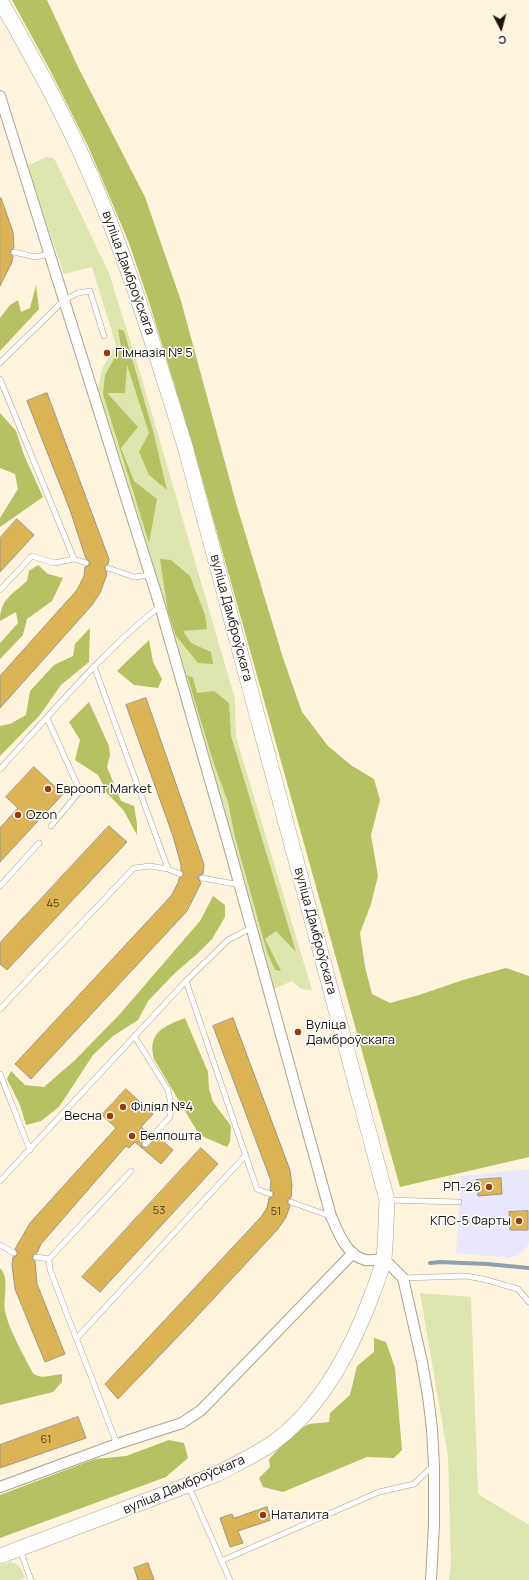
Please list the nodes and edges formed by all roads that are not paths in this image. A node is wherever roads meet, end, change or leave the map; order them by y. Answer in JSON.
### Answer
{"nodes":[{"id":1,"x":0,"y":0,"type":"edge"},
{"id":2,"x":0,"y":96,"type":"edge"},
{"id":3,"x":14,"y":252,"type":"dead end"},
{"id":4,"x":49,"y":254,"type":"junction"},
{"id":5,"x":64,"y":300,"type":"junction"},
{"id":6,"x":104,"y":336,"type":"dead end"},
{"id":7,"x":0,"y":363,"type":"edge"},
{"id":8,"x":0,"y":379,"type":"edge"},
{"id":9,"x":74,"y":559,"type":"junction"},
{"id":10,"x":86,"y":563,"type":"dead end"},
{"id":11,"x":108,"y":568,"type":"dead end"},
{"id":12,"x":151,"y":575,"type":"junction"},
{"id":13,"x":0,"y":590,"type":"edge"},
{"id":14,"x":160,"y":606,"type":"junction"},
{"id":15,"x":94,"y":666,"type":"junction"},
{"id":16,"x":47,"y":718,"type":"junction"},
{"id":17,"x":0,"y":769,"type":"edge"},
{"id":18,"x":51,"y":826,"type":"dead end"},
{"id":19,"x":39,"y":843,"type":"dead end"},
{"id":20,"x":168,"y":869,"type":"junction"},
{"id":21,"x":180,"y":874,"type":"dead end"},
{"id":22,"x":202,"y":878,"type":"dead end"},
{"id":23,"x":240,"y":885,"type":"junction"},
{"id":24,"x":0,"y":886,"type":"edge"},
{"id":25,"x":251,"y":928,"type":"junction"},
{"id":26,"x":186,"y":981,"type":"junction"},
{"id":27,"x":0,"y":1009,"type":"edge"},
{"id":28,"x":135,"y":1038,"type":"junction"},
{"id":29,"x":0,"y":1074,"type":"edge"},
{"id":30,"x":145,"y":1144,"type":"dead end"},
{"id":31,"x":30,"y":1150,"type":"junction"},
{"id":32,"x":246,"y":1155,"type":"junction"},
{"id":33,"x":131,"y":1171,"type":"dead end"},
{"id":34,"x":0,"y":1181,"type":"edge"},
{"id":35,"x":270,"y":1194,"type":"dead end"},
{"id":36,"x":387,"y":1200,"type":"junction"},
{"id":37,"x":291,"y":1202,"type":"dead end"},
{"id":38,"x":459,"y":1202,"type":"dead end"},
{"id":39,"x":331,"y":1216,"type":"junction"},
{"id":40,"x":0,"y":1245,"type":"edge"},
{"id":41,"x":14,"y":1253,"type":"dead end"},
{"id":42,"x":353,"y":1253,"type":"junction"},
{"id":43,"x":36,"y":1256,"type":"dead end"},
{"id":44,"x":49,"y":1259,"type":"junction"},
{"id":45,"x":384,"y":1259,"type":"junction"},
{"id":46,"x":403,"y":1278,"type":"junction"},
{"id":47,"x":529,"y":1302,"type":"edge"},
{"id":48,"x":77,"y":1338,"type":"junction"},
{"id":49,"x":117,"y":1444,"type":"junction"},
{"id":50,"x":434,"y":1466,"type":"junction"},
{"id":51,"x":188,"y":1486,"type":"junction"},
{"id":52,"x":0,"y":1487,"type":"edge"},
{"id":53,"x":20,"y":1549,"type":"junction"},
{"id":54,"x":0,"y":1556,"type":"edge"},
{"id":55,"x":221,"y":1561,"type":"junction"},
{"id":56,"x":31,"y":1580,"type":"edge"},
{"id":57,"x":230,"y":1580,"type":"edge"},
{"id":58,"x":431,"y":1580,"type":"edge"}],
"edges":[{"from":1,"to":36,"type":"main road","name":"вуліца Дамброўскага"},
{"from":2,"to":4,"type":"street"},
{"from":3,"to":4,"type":"lane"},
{"from":4,"to":5,"type":"street"},
{"from":5,"to":6,"type":"lane"},
{"from":5,"to":7,"type":"lane"},
{"from":5,"to":12,"type":"street"},
{"from":8,"to":9,"type":"lane"},
{"from":9,"to":10,"type":"lane"},
{"from":9,"to":13,"type":"lane"},
{"from":11,"to":12,"type":"lane"},
{"from":12,"to":14,"type":"street"},
{"from":14,"to":15,"type":"lane"},
{"from":14,"to":23,"type":"street"},
{"from":15,"to":16,"type":"lane"},
{"from":15,"to":20,"type":"lane"},
{"from":16,"to":17,"type":"lane"},
{"from":16,"to":18,"type":"lane"},
{"from":19,"to":24,"type":"lane"},
{"from":20,"to":21,"type":"lane"},
{"from":20,"to":27,"type":"lane"},
{"from":22,"to":23,"type":"lane"},
{"from":23,"to":25,"type":"street"},
{"from":25,"to":26,"type":"lane"},
{"from":25,"to":39,"type":"street"},
{"from":26,"to":28,"type":"lane"},
{"from":26,"to":32,"type":"lane"},
{"from":28,"to":30,"type":"lane"},
{"from":28,"to":31,"type":"lane"},
{"from":29,"to":31,"type":"lane"},
{"from":31,"to":34,"type":"lane"},
{"from":32,"to":35,"type":"lane"},
{"from":32,"to":48,"type":"lane"},
{"from":33,"to":44,"type":"lane"},
{"from":36,"to":38,"type":"lane"},
{"from":36,"to":45,"type":"main road","name":"вуліца Дамброўскага"},
{"from":37,"to":39,"type":"lane"},
{"from":39,"to":42,"type":"street"},
{"from":40,"to":41,"type":"lane"},
{"from":42,"to":45,"type":"street"},
{"from":42,"to":49,"type":"street"},
{"from":43,"to":44,"type":"lane"},
{"from":44,"to":48,"type":"lane"},
{"from":45,"to":46,"type":"street"},
{"from":45,"to":51,"type":"main road","name":"вуліца Дамброўскага"},
{"from":46,"to":47,"type":"lane"},
{"from":46,"to":50,"type":"street"},
{"from":48,"to":49,"type":"lane"},
{"from":49,"to":52,"type":"street"},
{"from":50,"to":55,"type":"lane"},
{"from":50,"to":58,"type":"street"},
{"from":51,"to":53,"type":"main road","name":"вуліца Дамброўскага"},
{"from":51,"to":55,"type":"lane"},
{"from":53,"to":54,"type":"main road","name":"вуліца Дамброўскага"},
{"from":53,"to":56,"type":"lane"},
{"from":55,"to":57,"type":"lane"}]}
